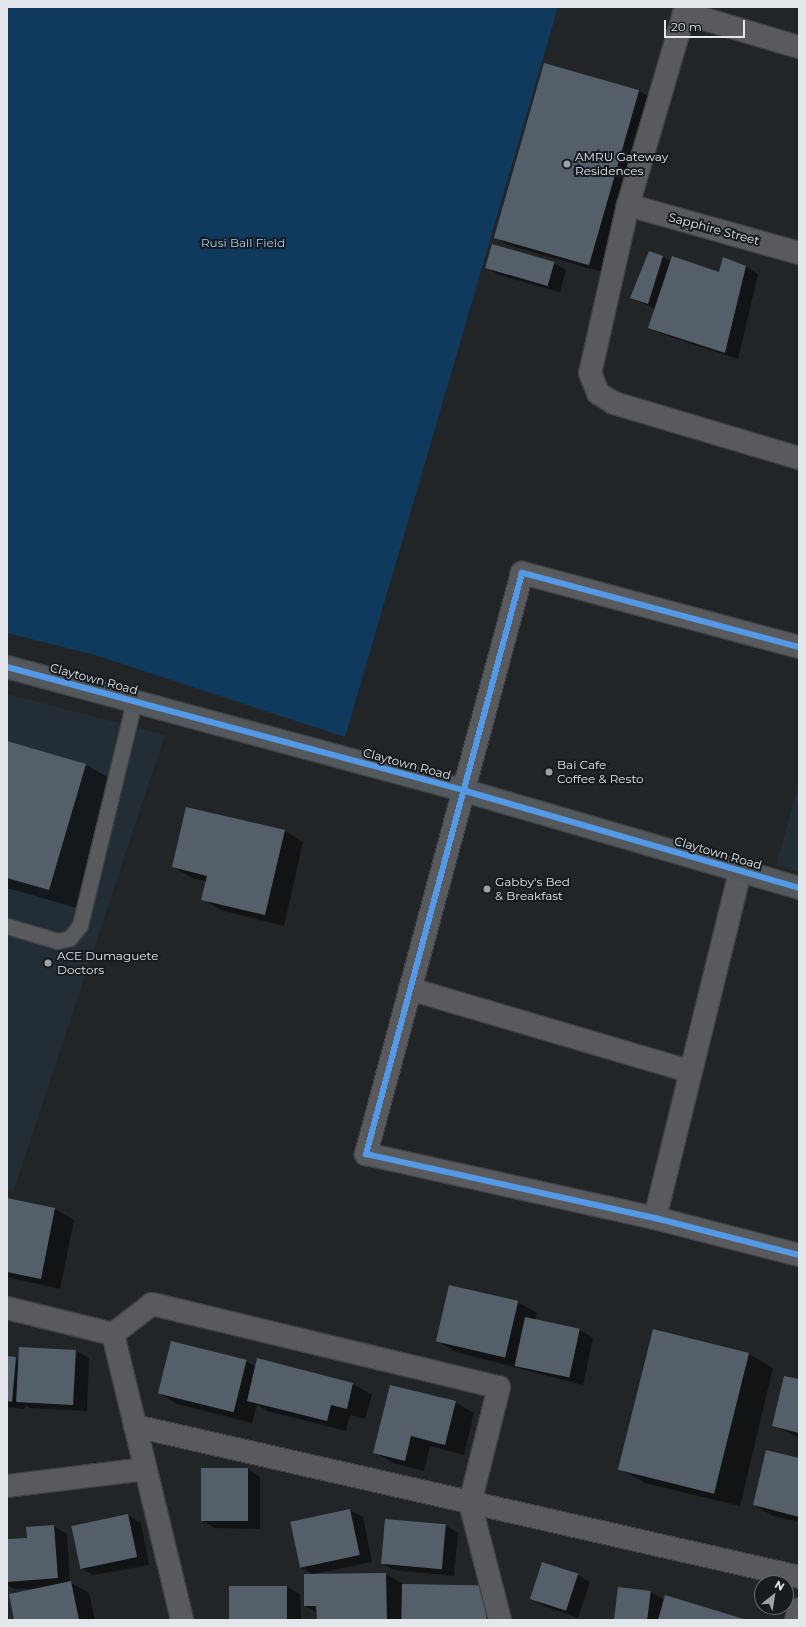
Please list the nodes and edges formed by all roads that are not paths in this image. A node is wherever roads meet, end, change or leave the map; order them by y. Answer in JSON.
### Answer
{"nodes":[{"id":1,"x":685,"y":10,"type":"edge"},
{"id":2,"x":799,"y":47,"type":"edge"},
{"id":3,"x":628,"y":205,"type":"junction"},
{"id":4,"x":799,"y":253,"type":"edge"},
{"id":5,"x":799,"y":458,"type":"edge"},
{"id":6,"x":799,"y":647,"type":"edge"},
{"id":7,"x":7,"y":667,"type":"edge"},
{"id":8,"x":134,"y":702,"type":"junction"},
{"id":9,"x":462,"y":790,"type":"junction"},
{"id":10,"x":740,"y":871,"type":"junction"},
{"id":11,"x":799,"y":888,"type":"edge"},
{"id":12,"x":7,"y":926,"type":"edge"},
{"id":13,"x":410,"y":989,"type":"junction"},
{"id":14,"x":689,"y":1071,"type":"junction"},
{"id":15,"x":655,"y":1218,"type":"junction"},
{"id":16,"x":799,"y":1254,"type":"edge"},
{"id":17,"x":7,"y":1308,"type":"edge"},
{"id":18,"x":113,"y":1334,"type":"junction"},
{"id":19,"x":135,"y":1426,"type":"junction"},
{"id":20,"x":145,"y":1469,"type":"junction"},
{"id":21,"x":7,"y":1486,"type":"edge"},
{"id":22,"x":470,"y":1503,"type":"junction"},
{"id":23,"x":799,"y":1577,"type":"edge"},
{"id":24,"x":799,"y":1609,"type":"edge"},
{"id":25,"x":182,"y":1620,"type":"edge"},
{"id":26,"x":500,"y":1620,"type":"edge"},
{"id":27,"x":796,"y":1620,"type":"edge"}],
"edges":[{"from":1,"to":2,"type":"street"},
{"from":1,"to":3,"type":"street"},
{"from":3,"to":4,"type":"street","name":"Sapphire Street"},
{"from":3,"to":5,"type":"street"},
{"from":6,"to":9,"type":"street"},
{"from":7,"to":8,"type":"street","name":"Claytown Road"},
{"from":8,"to":9,"type":"street","name":"Claytown Road"},
{"from":8,"to":12,"type":"lane"},
{"from":9,"to":10,"type":"street","name":"Claytown Road"},
{"from":9,"to":13,"type":"street"},
{"from":10,"to":11,"type":"street","name":"Claytown Road"},
{"from":10,"to":14,"type":"street"},
{"from":13,"to":14,"type":"street"},
{"from":13,"to":15,"type":"street"},
{"from":14,"to":15,"type":"street"},
{"from":15,"to":16,"type":"street"},
{"from":17,"to":18,"type":"street"},
{"from":18,"to":19,"type":"street"},
{"from":18,"to":22,"type":"street"},
{"from":19,"to":20,"type":"street"},
{"from":19,"to":22,"type":"street"},
{"from":20,"to":21,"type":"street"},
{"from":20,"to":25,"type":"street"},
{"from":22,"to":23,"type":"street"},
{"from":22,"to":26,"type":"street"},
{"from":24,"to":27,"type":"street"}]}
